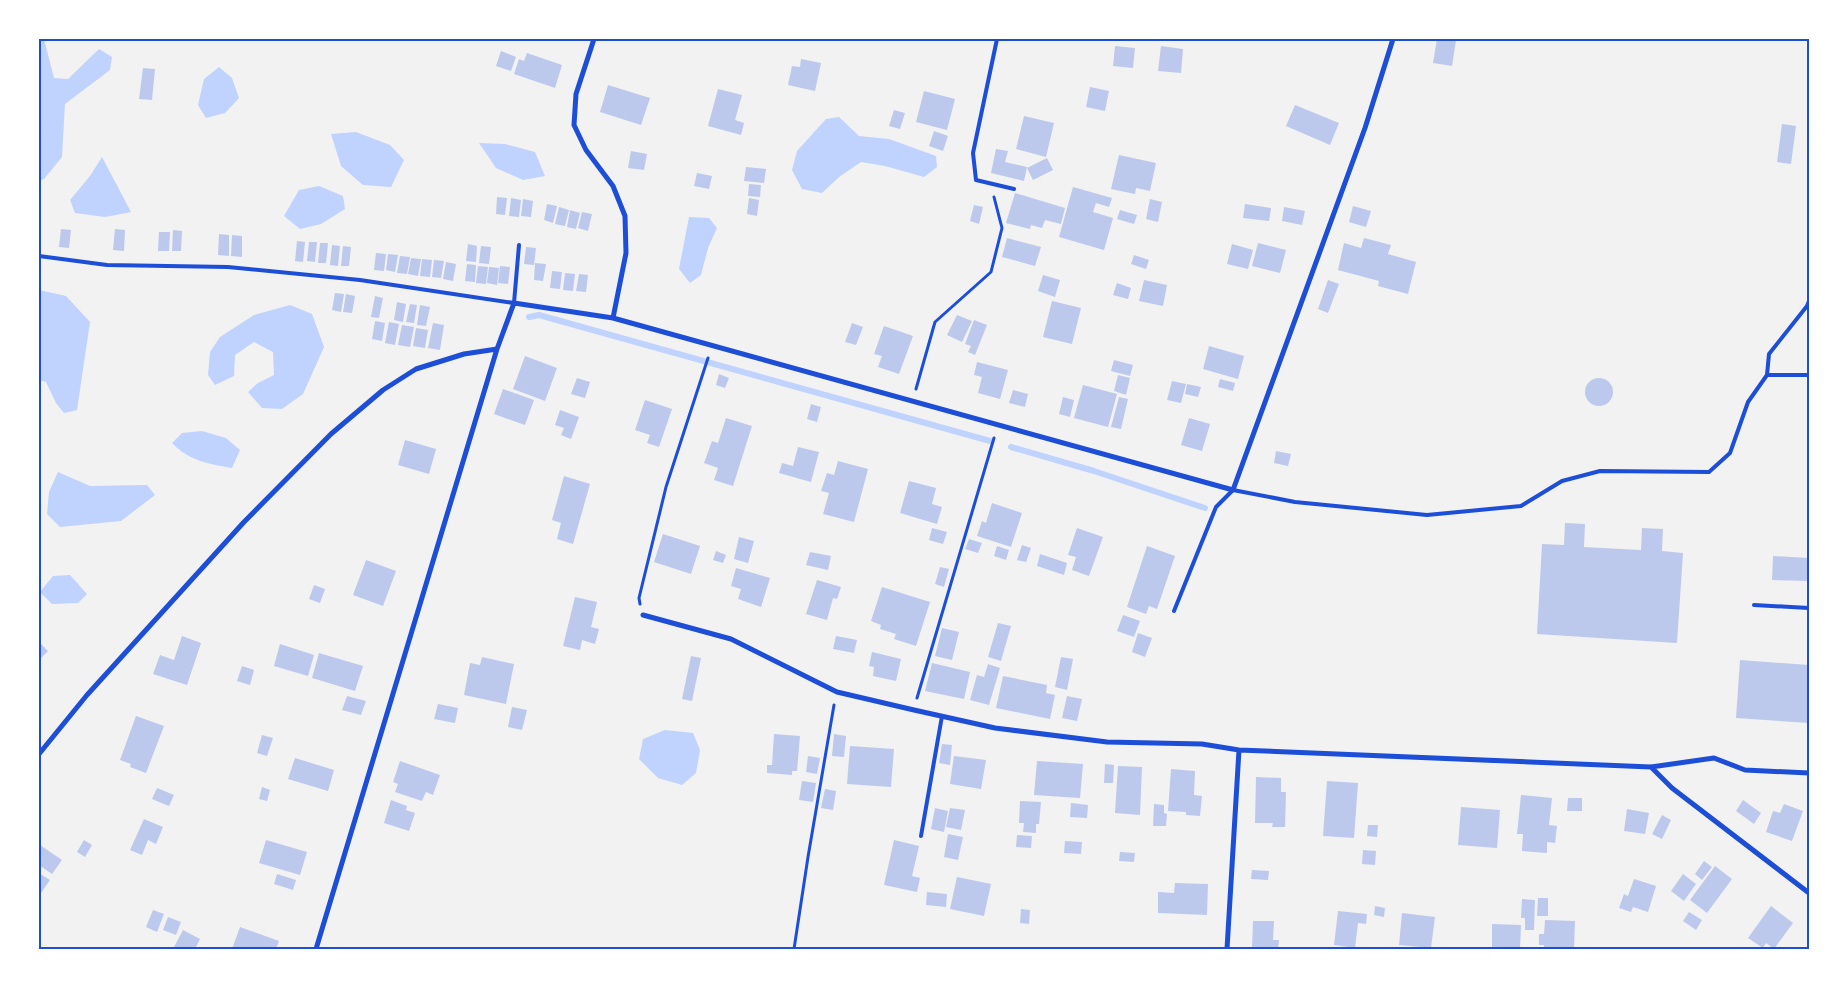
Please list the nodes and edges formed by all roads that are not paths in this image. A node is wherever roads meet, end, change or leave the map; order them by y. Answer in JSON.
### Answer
{"nodes":[{"id":1,"x":594,"y":39,"type":"edge"},
{"id":2,"x":997,"y":39,"type":"edge"},
{"id":3,"x":1393,"y":39,"type":"edge"},
{"id":4,"x":1014,"y":189,"type":"dead end"},
{"id":5,"x":519,"y":246,"type":"dead end"},
{"id":6,"x":39,"y":256,"type":"edge"},
{"id":7,"x":1809,"y":301,"type":"edge"},
{"id":8,"x":514,"y":303,"type":"junction"},
{"id":9,"x":613,"y":318,"type":"junction"},
{"id":10,"x":498,"y":349,"type":"junction"},
{"id":11,"x":1767,"y":375,"type":"junction"},
{"id":12,"x":1809,"y":375,"type":"edge"},
{"id":13,"x":1233,"y":490,"type":"junction"},
{"id":14,"x":1754,"y":605,"type":"dead end"},
{"id":15,"x":1809,"y":608,"type":"edge"},
{"id":16,"x":1174,"y":611,"type":"dead end"},
{"id":17,"x":643,"y":615,"type":"road end"},
{"id":18,"x":942,"y":716,"type":"junction"},
{"id":19,"x":1239,"y":750,"type":"junction"},
{"id":20,"x":39,"y":754,"type":"edge"},
{"id":21,"x":1651,"y":767,"type":"junction"},
{"id":22,"x":1809,"y":773,"type":"edge"},
{"id":23,"x":921,"y":836,"type":"dead end"},
{"id":24,"x":1809,"y":893,"type":"edge"},
{"id":25,"x":316,"y":949,"type":"edge"},
{"id":26,"x":1227,"y":949,"type":"edge"}],
"edges":[{"from":1,"to":9,"type":"street"},
{"from":2,"to":4,"type":"lane"},
{"from":3,"to":13,"type":"street"},
{"from":5,"to":8,"type":"lane"},
{"from":6,"to":8,"type":"lane"},
{"from":7,"to":11,"type":"lane"},
{"from":8,"to":9,"type":"street"},
{"from":8,"to":10,"type":"street"},
{"from":9,"to":13,"type":"street"},
{"from":10,"to":20,"type":"street"},
{"from":10,"to":25,"type":"street"},
{"from":11,"to":12,"type":"lane"},
{"from":11,"to":13,"type":"lane"},
{"from":13,"to":16,"type":"lane"},
{"from":14,"to":15,"type":"lane"},
{"from":17,"to":18,"type":"street"},
{"from":18,"to":19,"type":"street"},
{"from":18,"to":23,"type":"lane"},
{"from":19,"to":21,"type":"street"},
{"from":19,"to":26,"type":"street"},
{"from":21,"to":22,"type":"street"},
{"from":21,"to":24,"type":"street"}]}
